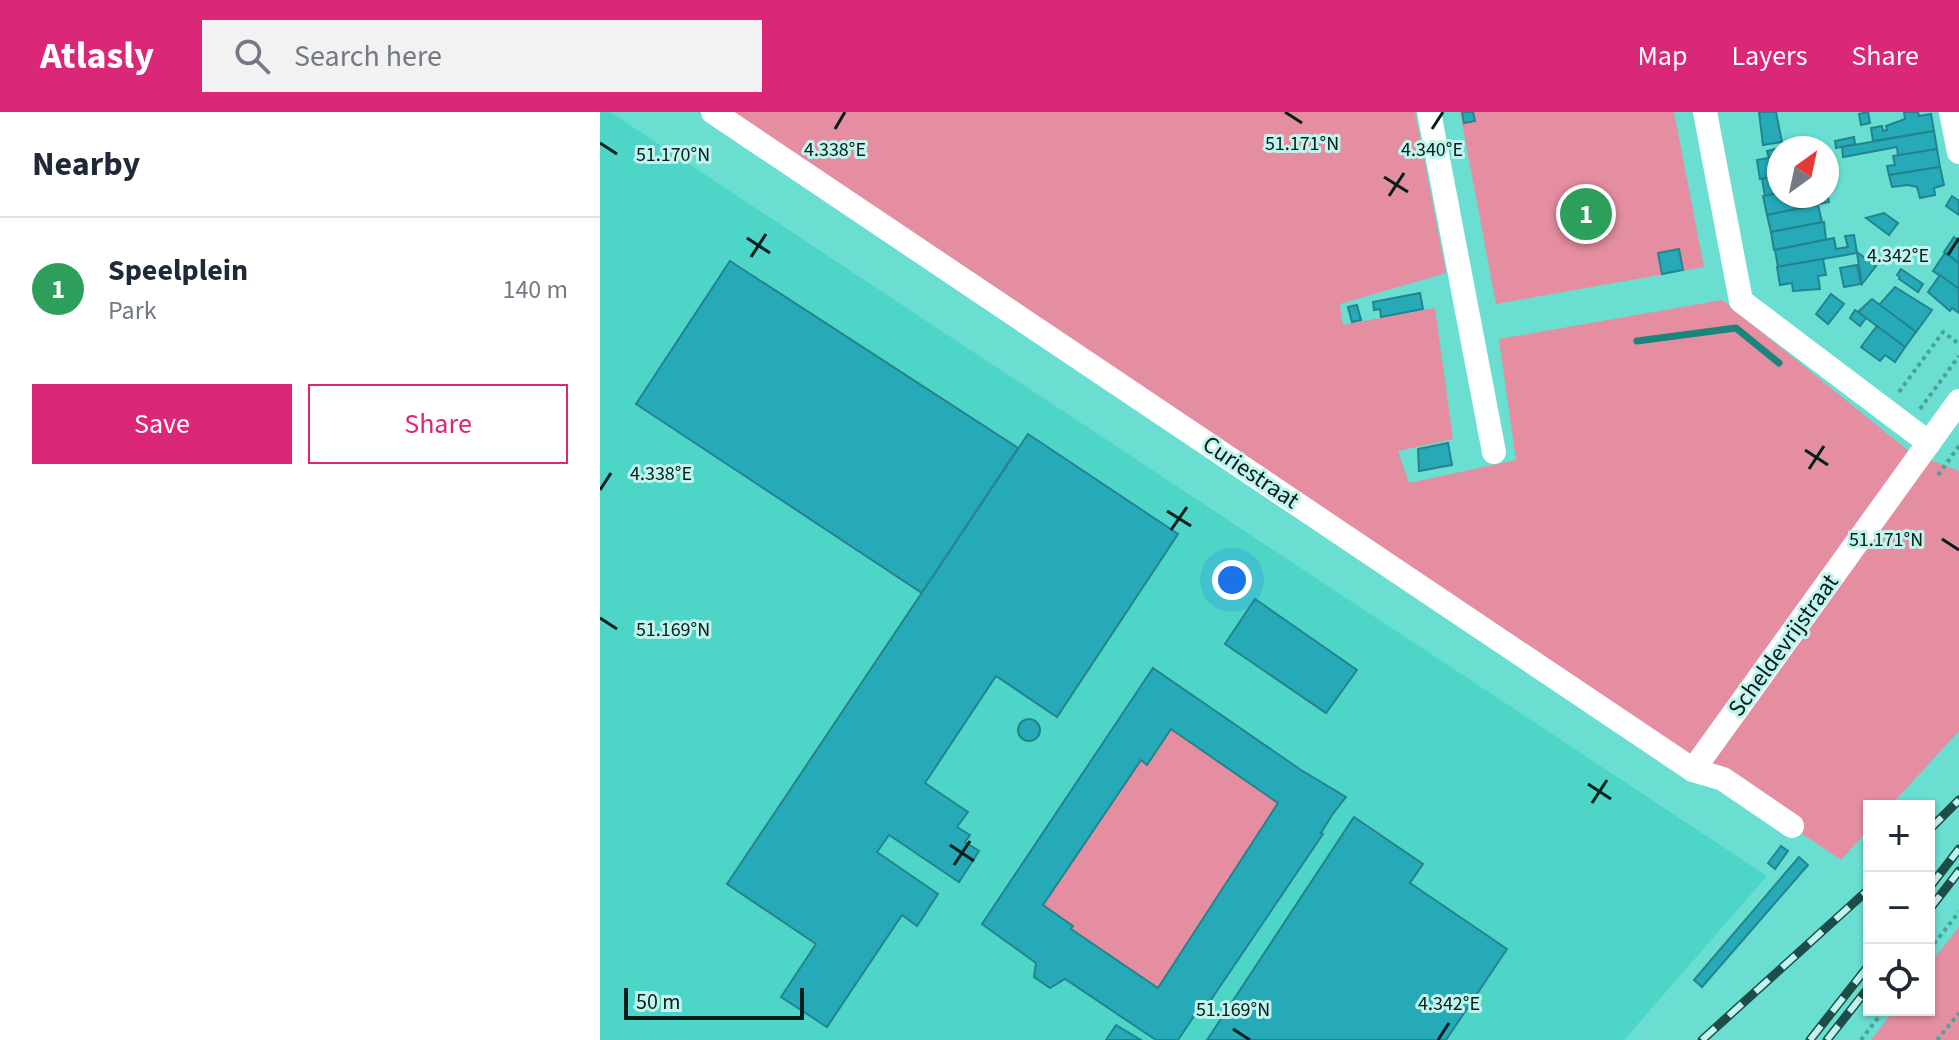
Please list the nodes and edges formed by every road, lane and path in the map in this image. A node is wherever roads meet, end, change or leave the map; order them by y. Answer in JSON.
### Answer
{"nodes":[{"id":1,"x":713,"y":112,"type":"edge"},
{"id":2,"x":1429,"y":112,"type":"edge"},
{"id":3,"x":1705,"y":112,"type":"edge"},
{"id":4,"x":1951,"y":112,"type":"edge"},
{"id":5,"x":1959,"y":152,"type":"edge"},
{"id":6,"x":1959,"y":344,"type":"edge"},
{"id":7,"x":1959,"y":356,"type":"edge"},
{"id":8,"x":1959,"y":401,"type":"edge"},
{"id":9,"x":1885,"y":410,"type":"junction"},
{"id":10,"x":1907,"y":426,"type":"junction"},
{"id":11,"x":1943,"y":436,"type":"edge"},
{"id":12,"x":1959,"y":446,"type":"edge"},
{"id":13,"x":1494,"y":452,"type":"dead end"},
{"id":14,"x":1938,"y":475,"type":"dead end"},
{"id":15,"x":1693,"y":770,"type":"junction"},
{"id":16,"x":1792,"y":826,"type":"dead end"},
{"id":17,"x":1959,"y":912,"type":"edge"},
{"id":18,"x":1934,"y":944,"type":"edge"},
{"id":19,"x":1959,"y":1013,"type":"edge"},
{"id":20,"x":1879,"y":1016,"type":"edge"},
{"id":21,"x":1861,"y":1040,"type":"edge"},
{"id":22,"x":1937,"y":1040,"type":"edge"}],
"edges":[{"from":1,"to":15,"type":"street","name":"Curiestraat"},
{"from":2,"to":13,"type":"street"},
{"from":3,"to":9,"type":"street"},
{"from":4,"to":5,"type":"street"},
{"from":6,"to":9,"type":"path"},
{"from":7,"to":10,"type":"path"},
{"from":8,"to":11,"type":"street","name":"Scheldevrijstraat"},
{"from":9,"to":10,"type":"street"},
{"from":10,"to":11,"type":"street"},
{"from":11,"to":15,"type":"street","name":"Scheldevrijstraat"},
{"from":12,"to":14,"type":"path"},
{"from":15,"to":16,"type":"street","name":"Curiestraat"},
{"from":17,"to":18,"type":"path"},
{"from":19,"to":22,"type":"path"},
{"from":20,"to":21,"type":"path"}]}
